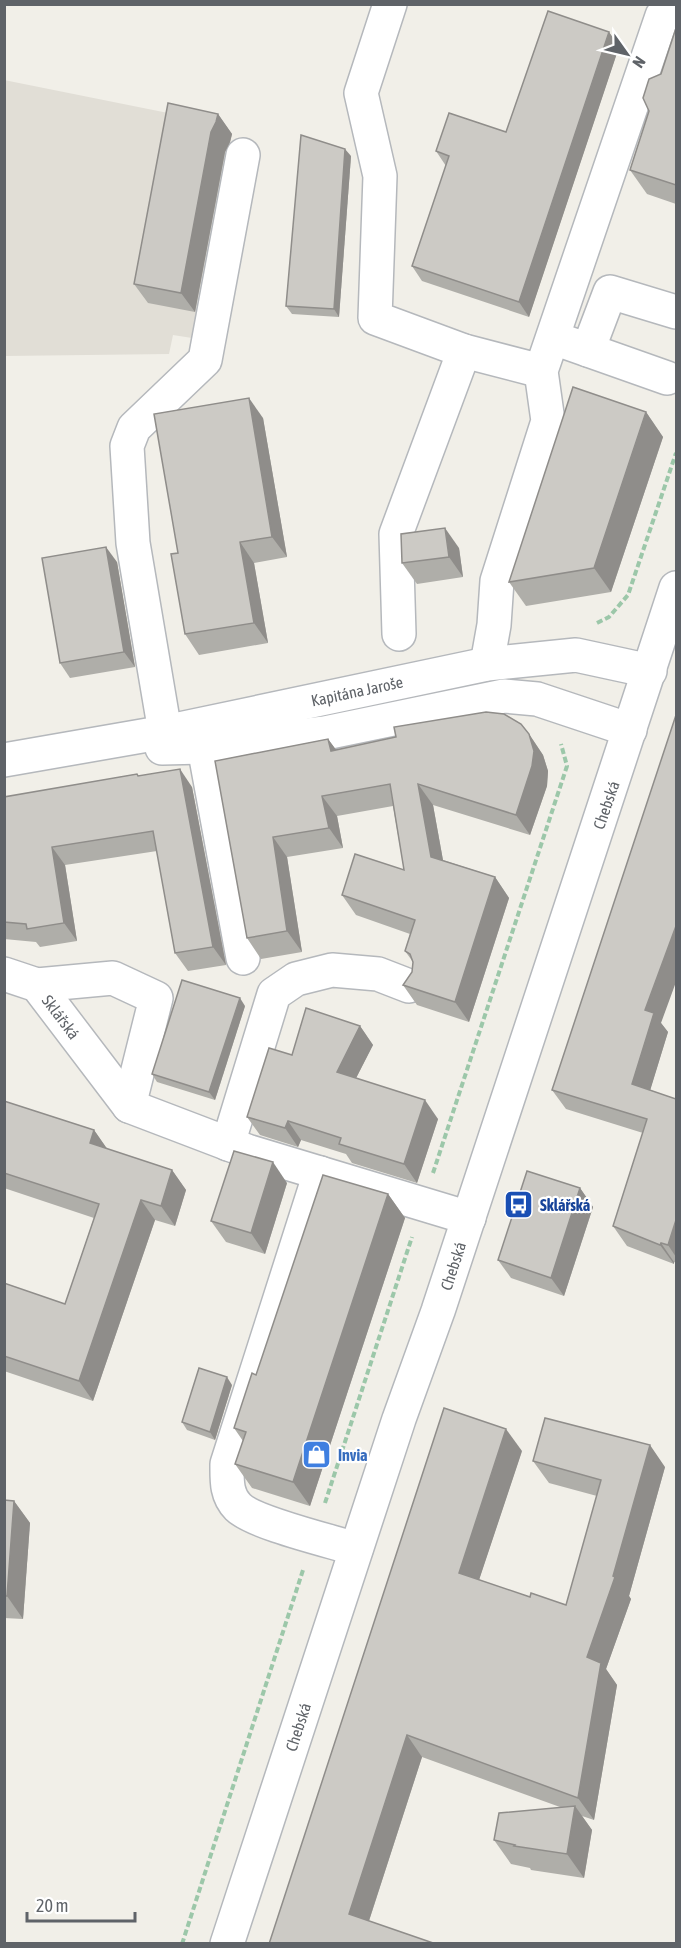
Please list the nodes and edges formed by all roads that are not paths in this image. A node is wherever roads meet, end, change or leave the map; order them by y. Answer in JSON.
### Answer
{"nodes":[{"id":1,"x":390,"y":4,"type":"edge"},
{"id":2,"x":662,"y":16,"type":"dead end"},
{"id":3,"x":243,"y":155,"type":"dead end"},
{"id":4,"x":676,"y":312,"type":"edge"},
{"id":5,"x":553,"y":338,"type":"junction"},
{"id":6,"x":588,"y":350,"type":"junction"},
{"id":7,"x":464,"y":351,"type":"junction"},
{"id":8,"x":541,"y":371,"type":"junction"},
{"id":9,"x":667,"y":378,"type":"dead end"},
{"id":10,"x":676,"y":588,"type":"edge"},
{"id":11,"x":399,"y":634,"type":"dead end"},
{"id":12,"x":487,"y":664,"type":"junction"},
{"id":13,"x":650,"y":671,"type":"junction"},
{"id":14,"x":630,"y":730,"type":"junction"},
{"id":15,"x":165,"y":732,"type":"junction"},
{"id":16,"x":204,"y":747,"type":"junction"},
{"id":17,"x":65,"y":750,"type":"junction"},
{"id":18,"x":4,"y":760,"type":"edge"},
{"id":19,"x":243,"y":958,"type":"dead end"},
{"id":20,"x":4,"y":974,"type":"edge"},
{"id":21,"x":37,"y":985,"type":"junction"},
{"id":22,"x":409,"y":986,"type":"edge"},
{"id":23,"x":129,"y":1106,"type":"junction"},
{"id":24,"x":237,"y":1147,"type":"junction"},
{"id":25,"x":320,"y":1173,"type":"junction"},
{"id":26,"x":469,"y":1218,"type":"junction"},
{"id":27,"x":356,"y":1549,"type":"junction"},
{"id":28,"x":227,"y":1944,"type":"edge"}],
"edges":[{"from":1,"to":7,"type":"street"},
{"from":2,"to":5,"type":"street"},
{"from":3,"to":15,"type":"street"},
{"from":4,"to":6,"type":"street"},
{"from":5,"to":6,"type":"street"},
{"from":5,"to":8,"type":"street"},
{"from":6,"to":9,"type":"street"},
{"from":7,"to":8,"type":"street"},
{"from":7,"to":11,"type":"street"},
{"from":8,"to":12,"type":"street"},
{"from":10,"to":13,"type":"street","name":"Chebská"},
{"from":12,"to":13,"type":"street","name":"Kapitána Jaroše"},
{"from":12,"to":15,"type":"street","name":"Kapitána Jaroše"},
{"from":13,"to":14,"type":"street","name":"Chebská"},
{"from":14,"to":16,"type":"street","name":"Kapitána Jaroše"},
{"from":14,"to":26,"type":"street","name":"Chebská"},
{"from":15,"to":17,"type":"street","name":"Kapitána Jaroše"},
{"from":16,"to":17,"type":"street","name":"Kapitána Jaroše"},
{"from":16,"to":19,"type":"street"},
{"from":17,"to":18,"type":"street","name":"Kapitána Jaroše"},
{"from":20,"to":21,"type":"street","name":"Sklářská"},
{"from":21,"to":23,"type":"street","name":"Sklářská"},
{"from":21,"to":23,"type":"street"},
{"from":22,"to":24,"type":"street"},
{"from":23,"to":24,"type":"street"},
{"from":24,"to":25,"type":"street"},
{"from":25,"to":26,"type":"street"},
{"from":25,"to":27,"type":"street"},
{"from":26,"to":27,"type":"street","name":"Chebská"},
{"from":27,"to":28,"type":"street","name":"Chebská"}]}
